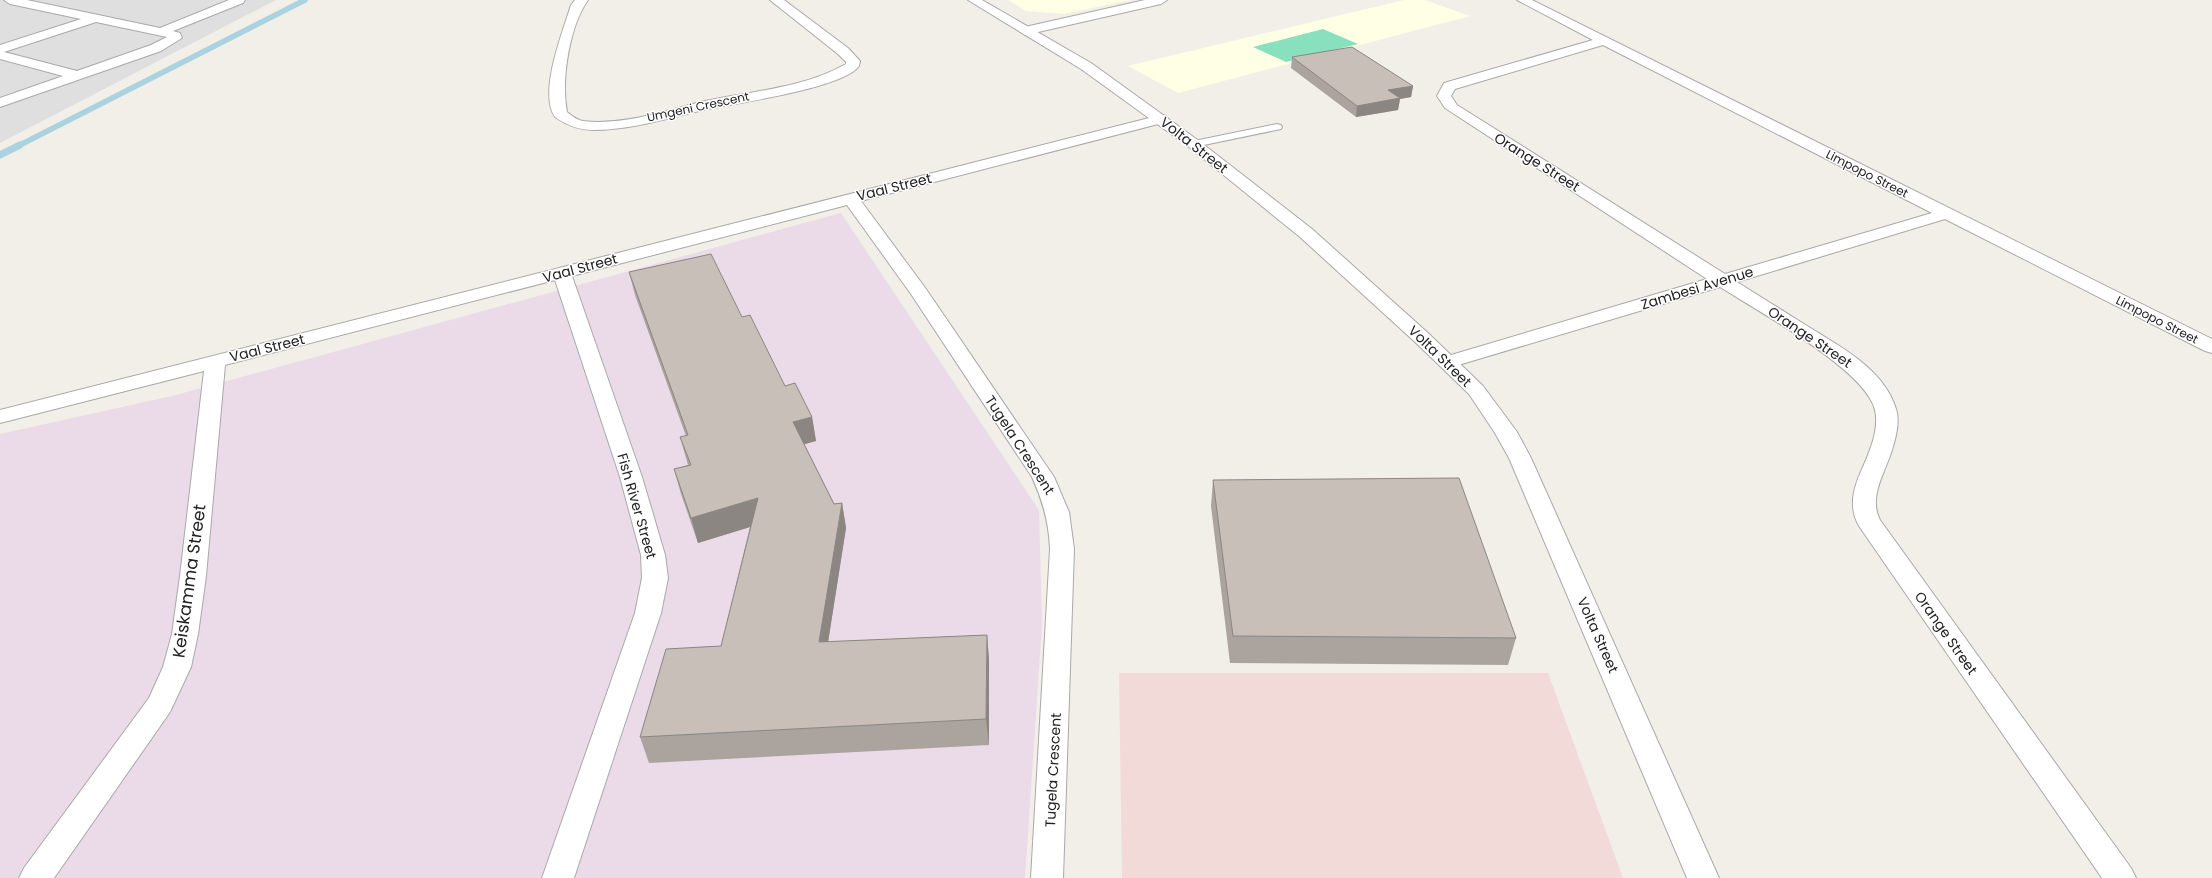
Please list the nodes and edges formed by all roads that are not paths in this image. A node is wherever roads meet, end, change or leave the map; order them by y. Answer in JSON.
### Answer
{"nodes":[{"id":1,"x":10,"y":0,"type":"edge"},
{"id":2,"x":239,"y":0,"type":"edge"},
{"id":3,"x":582,"y":0,"type":"edge"},
{"id":4,"x":776,"y":0,"type":"edge"},
{"id":5,"x":974,"y":0,"type":"edge"},
{"id":6,"x":1161,"y":0,"type":"edge"},
{"id":7,"x":1523,"y":0,"type":"edge"},
{"id":8,"x":92,"y":19,"type":"junction"},
{"id":9,"x":1025,"y":31,"type":"junction"},
{"id":10,"x":161,"y":32,"type":"junction"},
{"id":11,"x":1604,"y":41,"type":"junction"},
{"id":12,"x":0,"y":49,"type":"edge"},
{"id":13,"x":0,"y":55,"type":"edge"},
{"id":14,"x":78,"y":76,"type":"junction"},
{"id":15,"x":0,"y":103,"type":"edge"},
{"id":16,"x":1161,"y":119,"type":"junction"},
{"id":17,"x":1278,"y":127,"type":"dead end"},
{"id":18,"x":1194,"y":144,"type":"junction"},
{"id":19,"x":850,"y":198,"type":"junction"},
{"id":20,"x":1945,"y":214,"type":"junction"},
{"id":21,"x":562,"y":273,"type":"junction"},
{"id":22,"x":1724,"y":280,"type":"junction"},
{"id":23,"x":2212,"y":347,"type":"edge"},
{"id":24,"x":214,"y":361,"type":"junction"},
{"id":25,"x":1448,"y":362,"type":"junction"},
{"id":26,"x":0,"y":416,"type":"edge"},
{"id":27,"x":34,"y":878,"type":"edge"},
{"id":28,"x":558,"y":878,"type":"edge"},
{"id":29,"x":1047,"y":878,"type":"edge"},
{"id":30,"x":1703,"y":878,"type":"edge"},
{"id":31,"x":2120,"y":878,"type":"edge"}],
"edges":[{"from":1,"to":8,"type":"street"},
{"from":2,"to":10,"type":"street"},
{"from":3,"to":4,"type":"street","name":"Umgeni Crescent"},
{"from":5,"to":9,"type":"street","name":"Volta Street"},
{"from":6,"to":9,"type":"street"},
{"from":7,"to":11,"type":"street","name":"Limpopo Street"},
{"from":8,"to":10,"type":"street"},
{"from":8,"to":12,"type":"street"},
{"from":9,"to":16,"type":"street","name":"Volta Street"},
{"from":10,"to":14,"type":"street"},
{"from":11,"to":20,"type":"street","name":"Limpopo Street"},
{"from":11,"to":22,"type":"street","name":"Orange Street"},
{"from":13,"to":14,"type":"street"},
{"from":14,"to":15,"type":"street"},
{"from":16,"to":18,"type":"street","name":"Volta Street"},
{"from":16,"to":19,"type":"street","name":"Vaal Street"},
{"from":17,"to":18,"type":"lane"},
{"from":18,"to":25,"type":"street","name":"Volta Street"},
{"from":19,"to":21,"type":"street","name":"Vaal Street"},
{"from":19,"to":29,"type":"street","name":"Tugela Crescent"},
{"from":20,"to":22,"type":"street","name":"Zambesi Avenue"},
{"from":20,"to":23,"type":"street","name":"Limpopo Street"},
{"from":21,"to":24,"type":"street","name":"Vaal Street"},
{"from":21,"to":28,"type":"street","name":"Fish River Street"},
{"from":22,"to":25,"type":"street","name":"Zambesi Avenue"},
{"from":22,"to":31,"type":"street","name":"Orange Street"},
{"from":24,"to":26,"type":"street","name":"Vaal Street"},
{"from":24,"to":27,"type":"street","name":"Keiskamma Street"},
{"from":25,"to":30,"type":"street","name":"Volta Street"}]}
